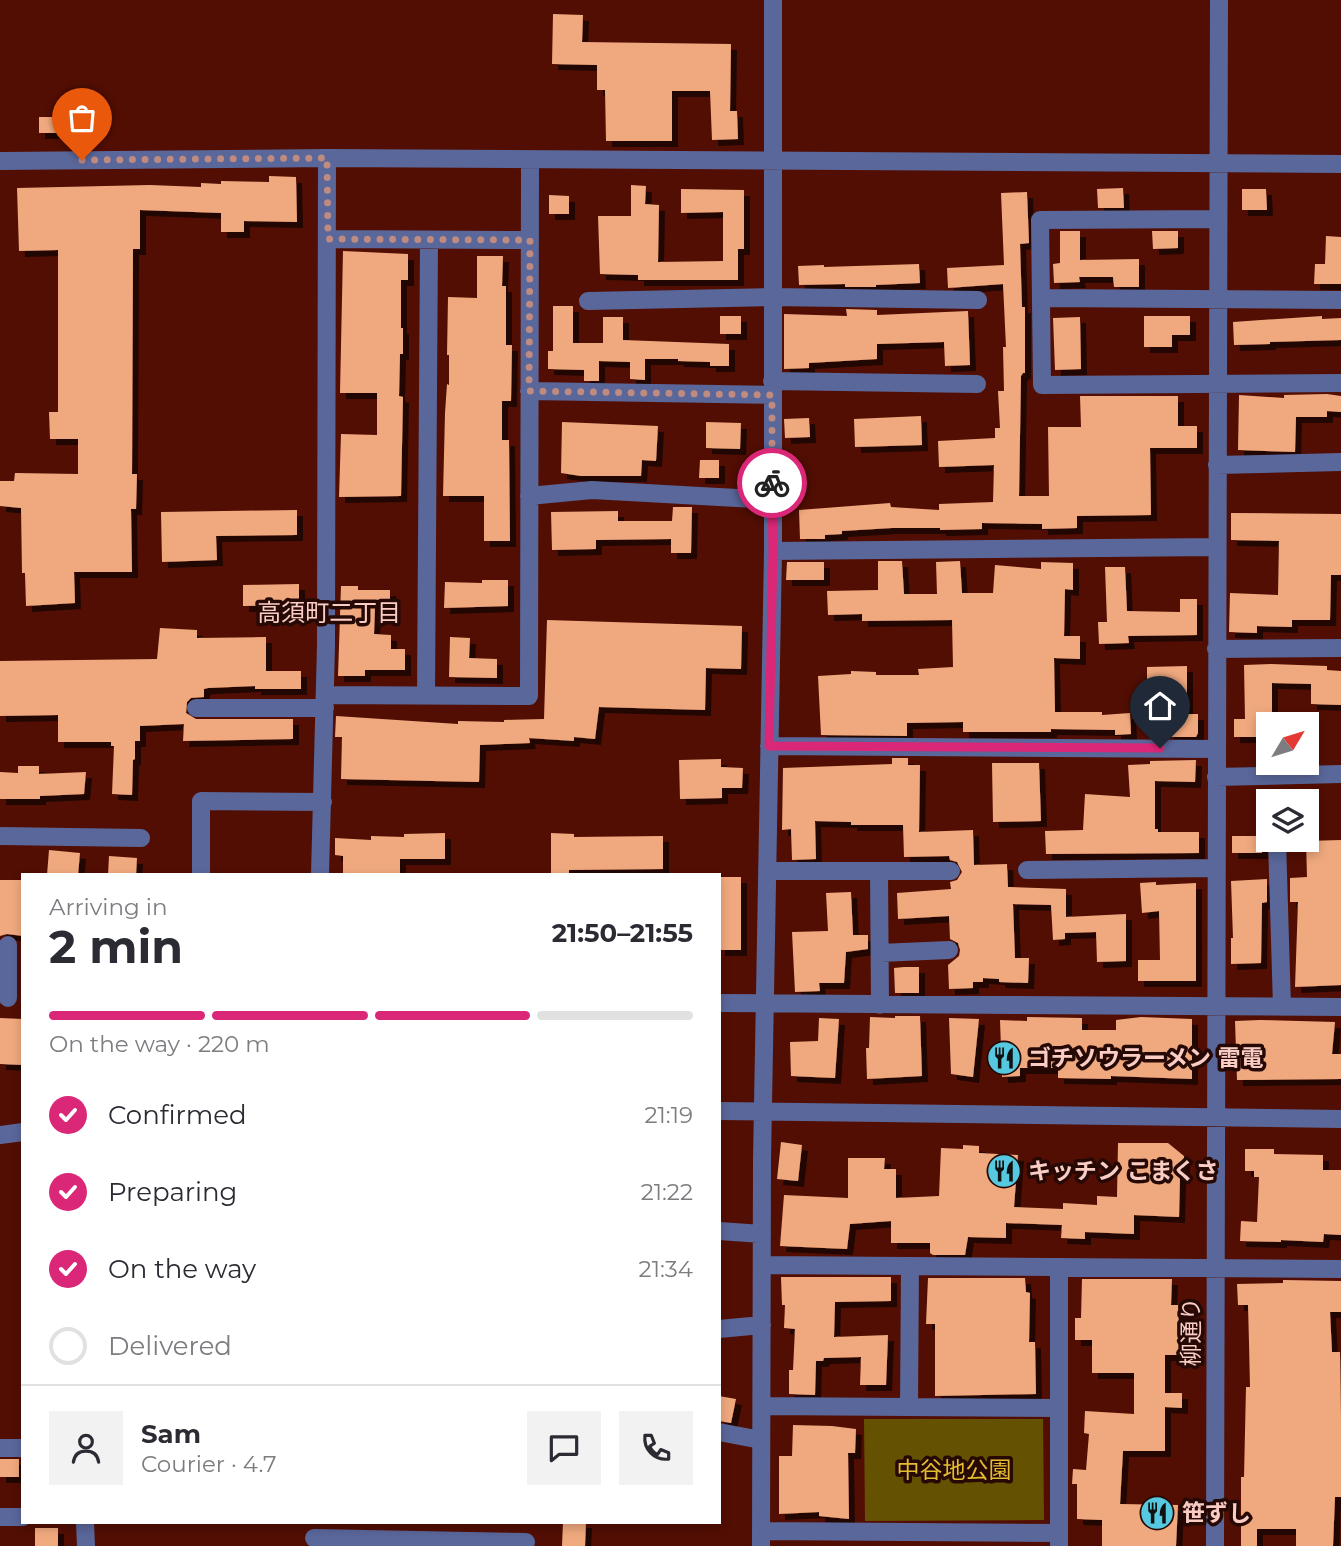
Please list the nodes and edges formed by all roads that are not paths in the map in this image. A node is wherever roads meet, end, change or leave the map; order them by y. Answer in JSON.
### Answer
{"nodes":[{"id":1,"x":773,"y":0,"type":"edge"},
{"id":2,"x":1219,"y":0,"type":"edge"},
{"id":3,"x":327,"y":158,"type":"junction"},
{"id":4,"x":530,"y":160,"type":"junction"},
{"id":5,"x":0,"y":161,"type":"edge"},
{"id":6,"x":772,"y":162,"type":"junction"},
{"id":7,"x":1217,"y":164,"type":"junction"},
{"id":8,"x":1341,"y":164,"type":"edge"},
{"id":9,"x":1217,"y":219,"type":"junction"},
{"id":10,"x":328,"y":239,"type":"junction"},
{"id":11,"x":429,"y":240,"type":"junction"},
{"id":12,"x":530,"y":240,"type":"junction"},
{"id":13,"x":772,"y":297,"type":"junction"},
{"id":14,"x":1041,"y":298,"type":"junction"},
{"id":15,"x":1217,"y":299,"type":"junction"},
{"id":16,"x":978,"y":300,"type":"dead end"},
{"id":17,"x":1341,"y":300,"type":"edge"},
{"id":18,"x":588,"y":301,"type":"dead end"},
{"id":19,"x":1341,"y":383,"type":"edge"},
{"id":20,"x":977,"y":384,"type":"dead end"},
{"id":21,"x":1217,"y":384,"type":"junction"},
{"id":22,"x":772,"y":388,"type":"junction"},
{"id":23,"x":529,"y":391,"type":"junction"},
{"id":24,"x":1341,"y":462,"type":"edge"},
{"id":25,"x":1217,"y":465,"type":"junction"},
{"id":26,"x":529,"y":496,"type":"junction"},
{"id":27,"x":772,"y":500,"type":"junction"},
{"id":28,"x":1217,"y":547,"type":"junction"},
{"id":29,"x":773,"y":551,"type":"junction"},
{"id":30,"x":1341,"y":648,"type":"edge"},
{"id":31,"x":1216,"y":649,"type":"junction"},
{"id":32,"x":425,"y":695,"type":"junction"},
{"id":33,"x":325,"y":702,"type":"junction"},
{"id":34,"x":197,"y":708,"type":"dead end"},
{"id":35,"x":769,"y":746,"type":"junction"},
{"id":36,"x":1216,"y":749,"type":"junction"},
{"id":37,"x":1341,"y":774,"type":"edge"},
{"id":38,"x":1216,"y":777,"type":"junction"},
{"id":39,"x":323,"y":802,"type":"junction"},
{"id":40,"x":0,"y":836,"type":"edge"},
{"id":41,"x":141,"y":838,"type":"dead end"},
{"id":42,"x":1278,"y":852,"type":"edge"},
{"id":43,"x":1216,"y":868,"type":"junction"},
{"id":44,"x":1027,"y":870,"type":"dead end"},
{"id":45,"x":767,"y":871,"type":"junction"},
{"id":46,"x":880,"y":871,"type":"junction"},
{"id":47,"x":951,"y":871,"type":"dead end"},
{"id":48,"x":201,"y":873,"type":"edge"},
{"id":49,"x":320,"y":873,"type":"edge"},
{"id":50,"x":8,"y":945,"type":"dead end"},
{"id":51,"x":949,"y":950,"type":"dead end"},
{"id":52,"x":880,"y":953,"type":"junction"},
{"id":53,"x":10,"y":998,"type":"edge"},
{"id":54,"x":721,"y":1003,"type":"edge"},
{"id":55,"x":766,"y":1003,"type":"junction"},
{"id":56,"x":880,"y":1005,"type":"junction"},
{"id":57,"x":1216,"y":1006,"type":"junction"},
{"id":58,"x":1282,"y":1007,"type":"junction"},
{"id":59,"x":1341,"y":1007,"type":"edge"},
{"id":60,"x":721,"y":1111,"type":"edge"},
{"id":61,"x":763,"y":1111,"type":"junction"},
{"id":62,"x":1215,"y":1117,"type":"junction"},
{"id":63,"x":1341,"y":1119,"type":"edge"},
{"id":64,"x":21,"y":1132,"type":"edge"},
{"id":65,"x":0,"y":1135,"type":"edge"},
{"id":66,"x":721,"y":1231,"type":"edge"},
{"id":67,"x":762,"y":1234,"type":"junction"},
{"id":68,"x":762,"y":1265,"type":"junction"},
{"id":69,"x":910,"y":1266,"type":"junction"},
{"id":70,"x":1059,"y":1267,"type":"junction"},
{"id":71,"x":1215,"y":1268,"type":"junction"},
{"id":72,"x":1341,"y":1269,"type":"edge"},
{"id":73,"x":762,"y":1325,"type":"junction"},
{"id":74,"x":721,"y":1329,"type":"edge"},
{"id":75,"x":762,"y":1406,"type":"junction"},
{"id":76,"x":909,"y":1407,"type":"junction"},
{"id":77,"x":1059,"y":1408,"type":"junction"},
{"id":78,"x":721,"y":1432,"type":"edge"},
{"id":79,"x":761,"y":1440,"type":"junction"},
{"id":80,"x":0,"y":1448,"type":"edge"},
{"id":81,"x":21,"y":1448,"type":"edge"},
{"id":82,"x":0,"y":1517,"type":"edge"},
{"id":83,"x":21,"y":1517,"type":"edge"},
{"id":84,"x":85,"y":1524,"type":"edge"},
{"id":85,"x":453,"y":1532,"type":"edge"},
{"id":86,"x":314,"y":1536,"type":"edge"},
{"id":87,"x":761,"y":1539,"type":"edge"},
{"id":88,"x":1059,"y":1539,"type":"edge"},
{"id":89,"x":526,"y":1542,"type":"dead end"},
{"id":90,"x":86,"y":1546,"type":"edge"},
{"id":91,"x":1215,"y":1546,"type":"edge"}],
"edges":[{"from":1,"to":6,"type":"street"},
{"from":2,"to":7,"type":"street","name":"柳通り"},
{"from":3,"to":4,"type":"street"},
{"from":3,"to":5,"type":"street"},
{"from":3,"to":10,"type":"street"},
{"from":4,"to":6,"type":"street"},
{"from":4,"to":12,"type":"street"},
{"from":6,"to":7,"type":"street"},
{"from":6,"to":13,"type":"street"},
{"from":7,"to":8,"type":"street"},
{"from":7,"to":9,"type":"street","name":"柳通り"},
{"from":9,"to":14,"type":"street"},
{"from":9,"to":15,"type":"street","name":"柳通り"},
{"from":10,"to":11,"type":"street"},
{"from":10,"to":33,"type":"street"},
{"from":11,"to":12,"type":"street"},
{"from":11,"to":32,"type":"street"},
{"from":12,"to":23,"type":"street"},
{"from":13,"to":16,"type":"street"},
{"from":13,"to":18,"type":"street"},
{"from":13,"to":22,"type":"street"},
{"from":14,"to":15,"type":"street"},
{"from":14,"to":21,"type":"street"},
{"from":15,"to":17,"type":"street"},
{"from":15,"to":21,"type":"street","name":"柳通り"},
{"from":19,"to":21,"type":"street"},
{"from":20,"to":22,"type":"street"},
{"from":21,"to":25,"type":"street","name":"柳通り"},
{"from":22,"to":23,"type":"street"},
{"from":22,"to":27,"type":"street"},
{"from":23,"to":26,"type":"street"},
{"from":24,"to":25,"type":"street"},
{"from":25,"to":28,"type":"street","name":"柳通り"},
{"from":26,"to":27,"type":"street"},
{"from":26,"to":32,"type":"street"},
{"from":27,"to":29,"type":"street"},
{"from":28,"to":29,"type":"street"},
{"from":28,"to":31,"type":"street","name":"柳通り"},
{"from":29,"to":35,"type":"street"},
{"from":30,"to":31,"type":"street"},
{"from":31,"to":36,"type":"street","name":"柳通り"},
{"from":32,"to":33,"type":"street"},
{"from":33,"to":34,"type":"street"},
{"from":33,"to":39,"type":"street"},
{"from":35,"to":36,"type":"street"},
{"from":35,"to":45,"type":"street"},
{"from":36,"to":38,"type":"street","name":"柳通り"},
{"from":37,"to":38,"type":"street"},
{"from":38,"to":43,"type":"street","name":"柳通り"},
{"from":39,"to":48,"type":"street"},
{"from":39,"to":49,"type":"street"},
{"from":40,"to":41,"type":"street"},
{"from":42,"to":58,"type":"street"},
{"from":43,"to":44,"type":"street"},
{"from":43,"to":57,"type":"street","name":"柳通り"},
{"from":45,"to":46,"type":"street"},
{"from":45,"to":55,"type":"street"},
{"from":46,"to":47,"type":"street"},
{"from":46,"to":52,"type":"street"},
{"from":50,"to":53,"type":"street"},
{"from":51,"to":52,"type":"street"},
{"from":52,"to":56,"type":"street"},
{"from":54,"to":55,"type":"street"},
{"from":55,"to":56,"type":"street"},
{"from":55,"to":61,"type":"street"},
{"from":56,"to":57,"type":"street"},
{"from":57,"to":58,"type":"street"},
{"from":57,"to":62,"type":"street","name":"柳通り"},
{"from":58,"to":59,"type":"street"},
{"from":60,"to":61,"type":"street"},
{"from":61,"to":62,"type":"street"},
{"from":61,"to":67,"type":"street"},
{"from":62,"to":63,"type":"street"},
{"from":62,"to":71,"type":"street","name":"柳通り"},
{"from":64,"to":65,"type":"street"},
{"from":66,"to":67,"type":"street"},
{"from":67,"to":68,"type":"street"},
{"from":68,"to":69,"type":"street"},
{"from":68,"to":73,"type":"street"},
{"from":69,"to":70,"type":"street"},
{"from":69,"to":76,"type":"street"},
{"from":70,"to":71,"type":"street"},
{"from":70,"to":77,"type":"street"},
{"from":71,"to":72,"type":"street"},
{"from":71,"to":91,"type":"street","name":"柳通り"},
{"from":73,"to":74,"type":"street"},
{"from":73,"to":75,"type":"street"},
{"from":75,"to":76,"type":"street"},
{"from":75,"to":79,"type":"street"},
{"from":76,"to":77,"type":"street"},
{"from":77,"to":88,"type":"street"},
{"from":78,"to":79,"type":"street"},
{"from":79,"to":87,"type":"street"},
{"from":80,"to":81,"type":"street"},
{"from":82,"to":83,"type":"street"},
{"from":84,"to":90,"type":"street"},
{"from":85,"to":86,"type":"street"},
{"from":85,"to":89,"type":"street"},
{"from":87,"to":88,"type":"street"}]}
